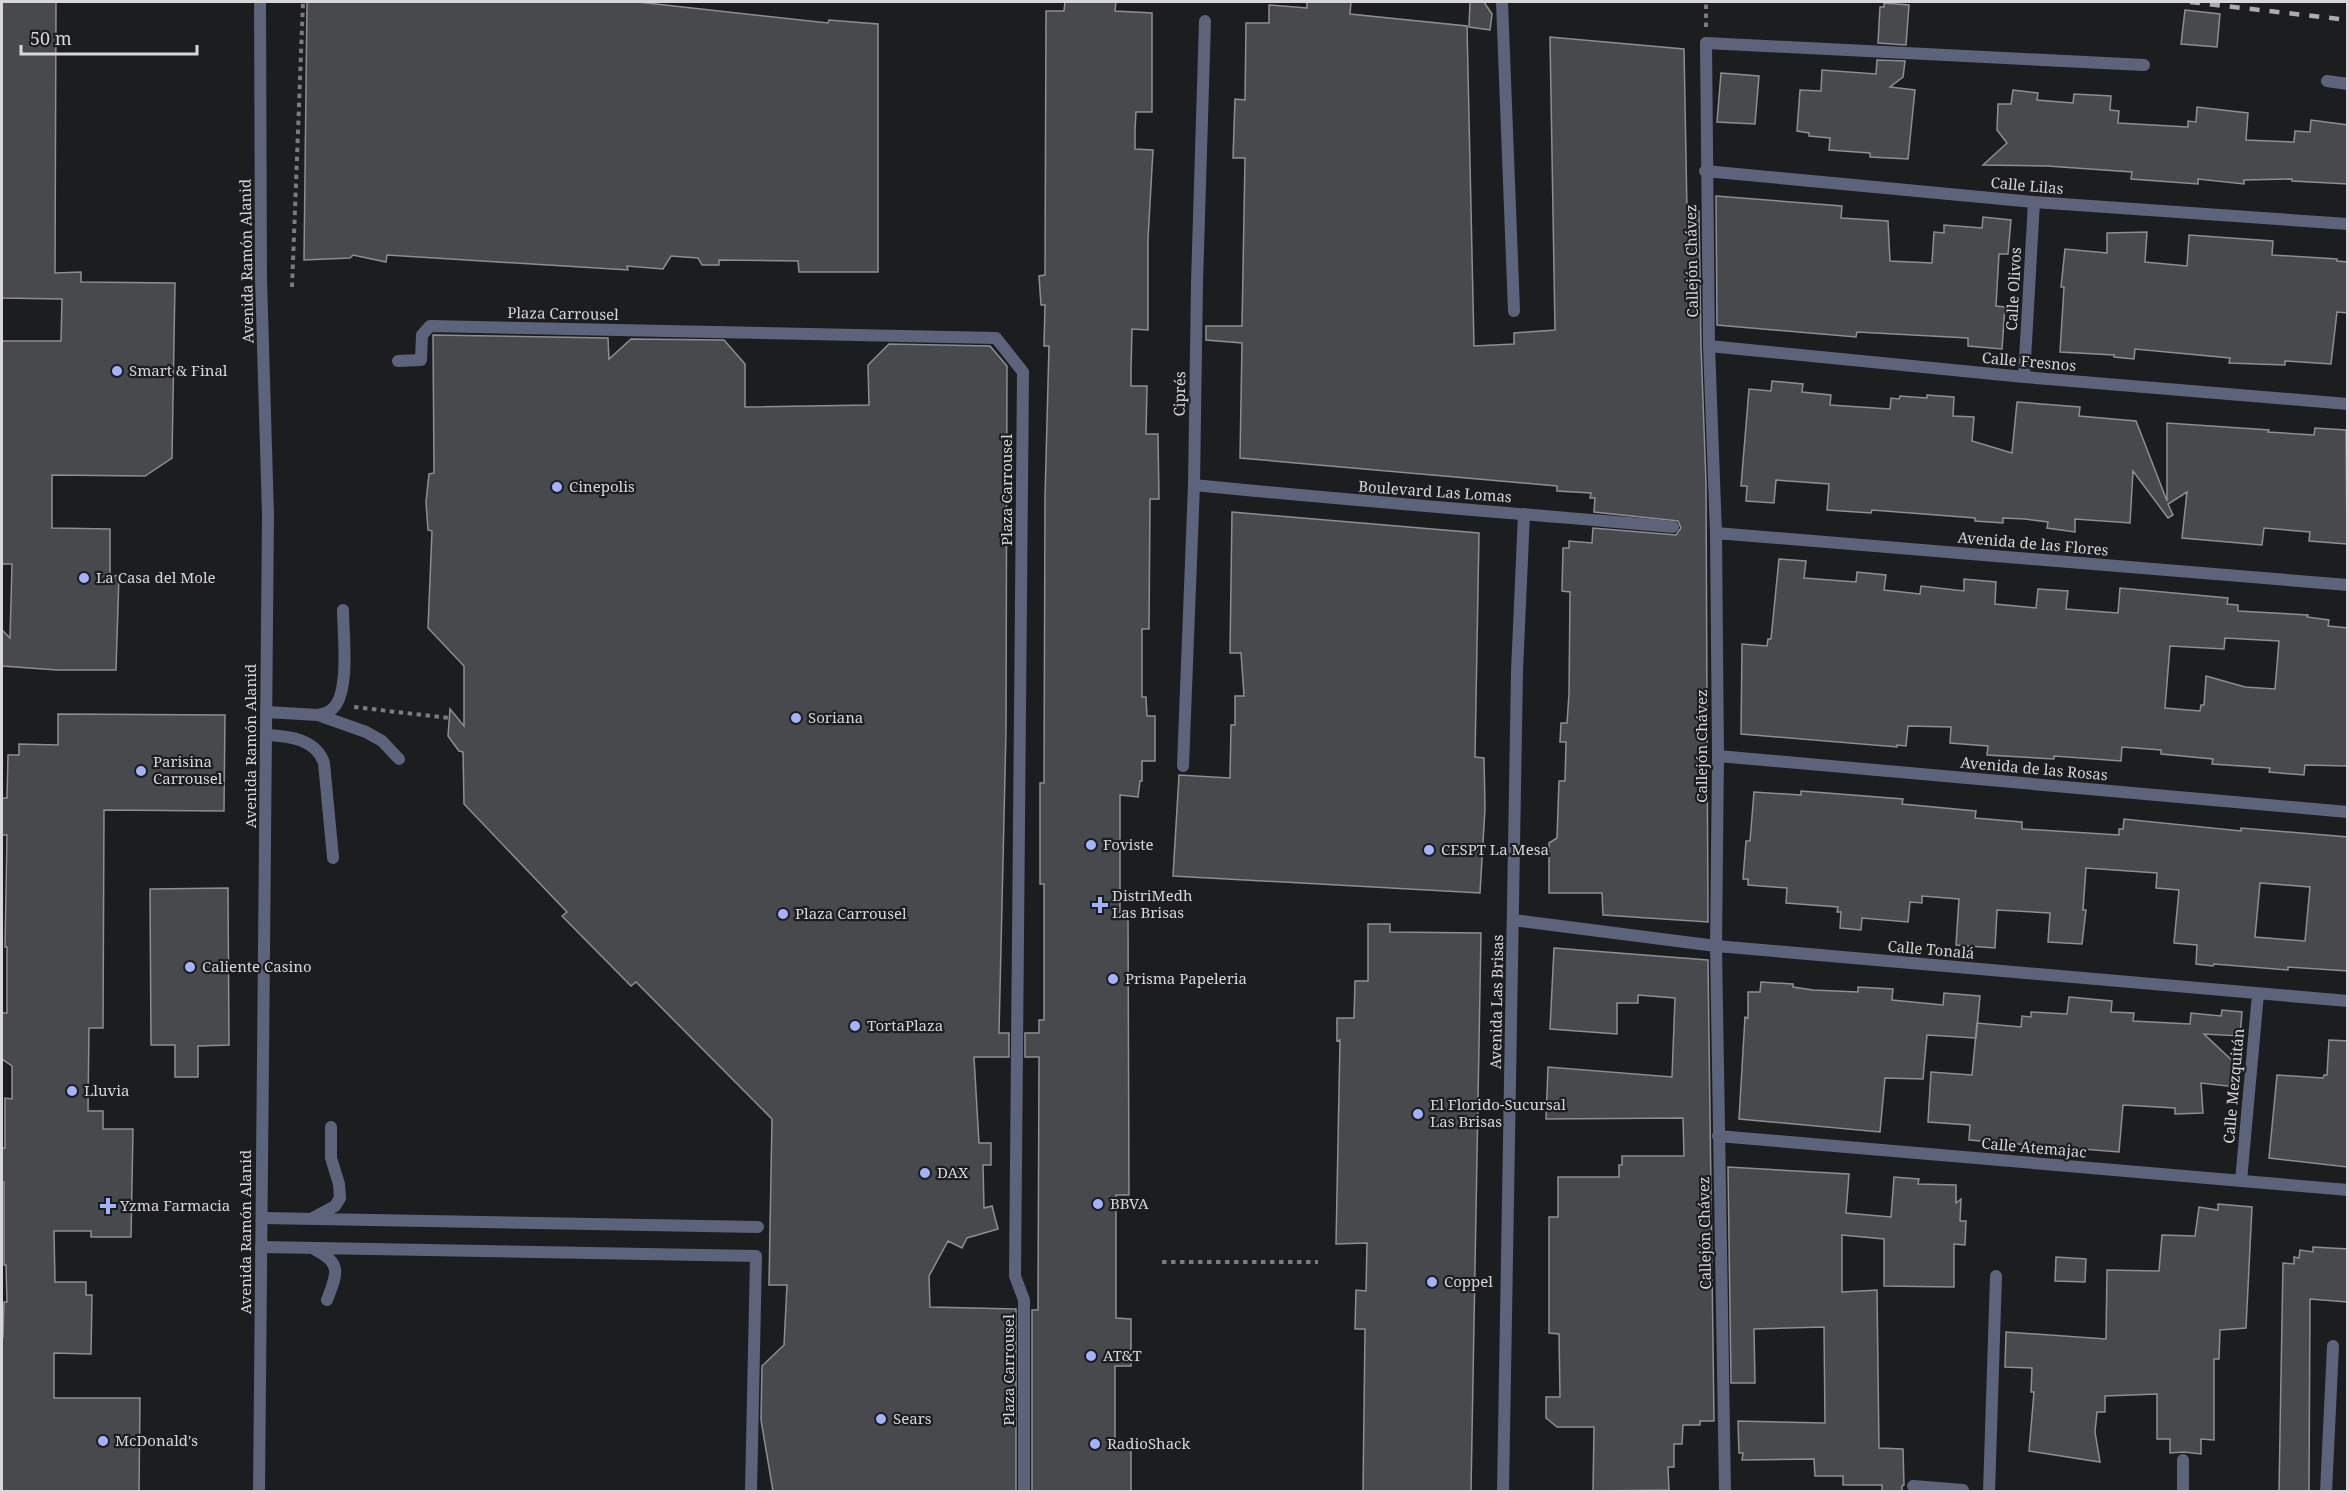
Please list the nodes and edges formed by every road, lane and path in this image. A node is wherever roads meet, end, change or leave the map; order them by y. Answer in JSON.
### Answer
{"nodes":[{"id":1,"x":260,"y":2,"type":"edge"},
{"id":2,"x":303,"y":2,"type":"edge"},
{"id":3,"x":1502,"y":2,"type":"edge"},
{"id":4,"x":1706,"y":2,"type":"edge"},
{"id":5,"x":1205,"y":21,"type":"dead end"},
{"id":6,"x":1706,"y":43,"type":"junction"},
{"id":7,"x":2144,"y":65,"type":"dead end"},
{"id":8,"x":2327,"y":81,"type":"dead end"},
{"id":9,"x":2348,"y":84,"type":"edge"},
{"id":10,"x":1706,"y":171,"type":"junction"},
{"id":11,"x":2034,"y":202,"type":"junction"},
{"id":12,"x":2348,"y":224,"type":"edge"},
{"id":13,"x":292,"y":287,"type":"dead end"},
{"id":14,"x":1514,"y":311,"type":"dead end"},
{"id":15,"x":1709,"y":346,"type":"junction"},
{"id":16,"x":398,"y":361,"type":"dead end"},
{"id":17,"x":2024,"y":377,"type":"junction"},
{"id":18,"x":2348,"y":404,"type":"edge"},
{"id":19,"x":1194,"y":485,"type":"junction"},
{"id":20,"x":1524,"y":514,"type":"junction"},
{"id":21,"x":1673,"y":528,"type":"dead end"},
{"id":22,"x":1716,"y":533,"type":"junction"},
{"id":23,"x":2348,"y":585,"type":"edge"},
{"id":24,"x":343,"y":610,"type":"dead end"},
{"id":25,"x":336,"y":705,"type":"junction"},
{"id":26,"x":266,"y":712,"type":"junction"},
{"id":27,"x":318,"y":715,"type":"junction"},
{"id":28,"x":449,"y":718,"type":"dead end"},
{"id":29,"x":267,"y":735,"type":"junction"},
{"id":30,"x":1718,"y":756,"type":"junction"},
{"id":31,"x":399,"y":759,"type":"dead end"},
{"id":32,"x":1183,"y":766,"type":"dead end"},
{"id":33,"x":2348,"y":812,"type":"edge"},
{"id":34,"x":333,"y":858,"type":"dead end"},
{"id":35,"x":1513,"y":920,"type":"junction"},
{"id":36,"x":1716,"y":946,"type":"junction"},
{"id":37,"x":2258,"y":994,"type":"junction"},
{"id":38,"x":2348,"y":1001,"type":"edge"},
{"id":39,"x":331,"y":1127,"type":"dead end"},
{"id":40,"x":1718,"y":1136,"type":"junction"},
{"id":41,"x":2241,"y":1181,"type":"junction"},
{"id":42,"x":2348,"y":1190,"type":"edge"},
{"id":43,"x":262,"y":1218,"type":"junction"},
{"id":44,"x":310,"y":1220,"type":"junction"},
{"id":45,"x":758,"y":1227,"type":"dead end"},
{"id":46,"x":261,"y":1247,"type":"junction"},
{"id":47,"x":310,"y":1248,"type":"junction"},
{"id":48,"x":1162,"y":1262,"type":"dead end"},
{"id":49,"x":1318,"y":1262,"type":"dead end"},
{"id":50,"x":1996,"y":1276,"type":"dead end"},
{"id":51,"x":327,"y":1300,"type":"dead end"},
{"id":52,"x":2333,"y":1346,"type":"dead end"},
{"id":53,"x":2183,"y":1460,"type":"dead end"},
{"id":54,"x":1913,"y":1486,"type":"dead end"},
{"id":55,"x":259,"y":1491,"type":"edge"},
{"id":56,"x":752,"y":1491,"type":"edge"},
{"id":57,"x":1024,"y":1491,"type":"edge"},
{"id":58,"x":1503,"y":1491,"type":"edge"},
{"id":59,"x":1725,"y":1491,"type":"edge"},
{"id":60,"x":1963,"y":1491,"type":"edge"},
{"id":61,"x":1989,"y":1491,"type":"edge"},
{"id":62,"x":2183,"y":1491,"type":"edge"},
{"id":63,"x":2326,"y":1491,"type":"edge"}],
"edges":[{"from":1,"to":26,"type":"street","name":"Avenida Ramón Alanid"},
{"from":2,"to":13,"type":"path"},
{"from":3,"to":14,"type":"street"},
{"from":4,"to":6,"type":"path"},
{"from":5,"to":19,"type":"street","name":"Ciprés"},
{"from":6,"to":7,"type":"street"},
{"from":6,"to":10,"type":"street","name":"Callejón Chávez"},
{"from":8,"to":9,"type":"street"},
{"from":10,"to":11,"type":"street","name":"Calle Lilas"},
{"from":10,"to":15,"type":"street","name":"Callejón Chávez"},
{"from":11,"to":12,"type":"street","name":"Calle Lilas"},
{"from":11,"to":17,"type":"street","name":"Calle Olivos"},
{"from":15,"to":17,"type":"street","name":"Calle Fresnos"},
{"from":15,"to":22,"type":"street","name":"Callejón Chávez"},
{"from":16,"to":57,"type":"street","name":"Plaza Carrousel"},
{"from":17,"to":18,"type":"street","name":"Calle Fresnos"},
{"from":19,"to":20,"type":"street","name":"Boulevard Las Lomas"},
{"from":19,"to":32,"type":"street","name":"Ciprés"},
{"from":20,"to":21,"type":"street","name":"Boulevard Las Lomas"},
{"from":20,"to":35,"type":"street","name":"Avenida Las Brisas"},
{"from":22,"to":23,"type":"street","name":"Avenida de las Flores"},
{"from":22,"to":30,"type":"street","name":"Callejón Chávez"},
{"from":24,"to":25,"type":"street"},
{"from":25,"to":27,"type":"street"},
{"from":25,"to":28,"type":"path"},
{"from":26,"to":27,"type":"street"},
{"from":26,"to":29,"type":"street","name":"Avenida Ramón Alanid"},
{"from":27,"to":31,"type":"street"},
{"from":29,"to":34,"type":"street"},
{"from":29,"to":43,"type":"street","name":"Avenida Ramón Alanid"},
{"from":30,"to":33,"type":"street","name":"Avenida de las Rosas"},
{"from":30,"to":36,"type":"street","name":"Callejón Chávez"},
{"from":35,"to":36,"type":"street","name":"Calle Tonalá"},
{"from":35,"to":58,"type":"street","name":"Avenida Las Brisas"},
{"from":36,"to":37,"type":"street","name":"Calle Tonalá"},
{"from":36,"to":40,"type":"street","name":"Callejón Chávez"},
{"from":37,"to":38,"type":"street","name":"Calle Tonalá"},
{"from":37,"to":41,"type":"street","name":"Calle Mezquitán"},
{"from":39,"to":44,"type":"street"},
{"from":40,"to":41,"type":"street","name":"Calle Atemajac"},
{"from":40,"to":59,"type":"street","name":"Callejón Chávez"},
{"from":41,"to":42,"type":"street","name":"Calle Atemajac"},
{"from":43,"to":44,"type":"street"},
{"from":43,"to":46,"type":"street","name":"Avenida Ramón Alanid"},
{"from":44,"to":45,"type":"street"},
{"from":46,"to":47,"type":"street"},
{"from":46,"to":55,"type":"street","name":"Avenida Ramón Alanid"},
{"from":47,"to":51,"type":"street"},
{"from":47,"to":56,"type":"street"},
{"from":48,"to":49,"type":"path"},
{"from":50,"to":61,"type":"street"},
{"from":52,"to":63,"type":"street"},
{"from":53,"to":62,"type":"street"},
{"from":54,"to":60,"type":"street"}]}
